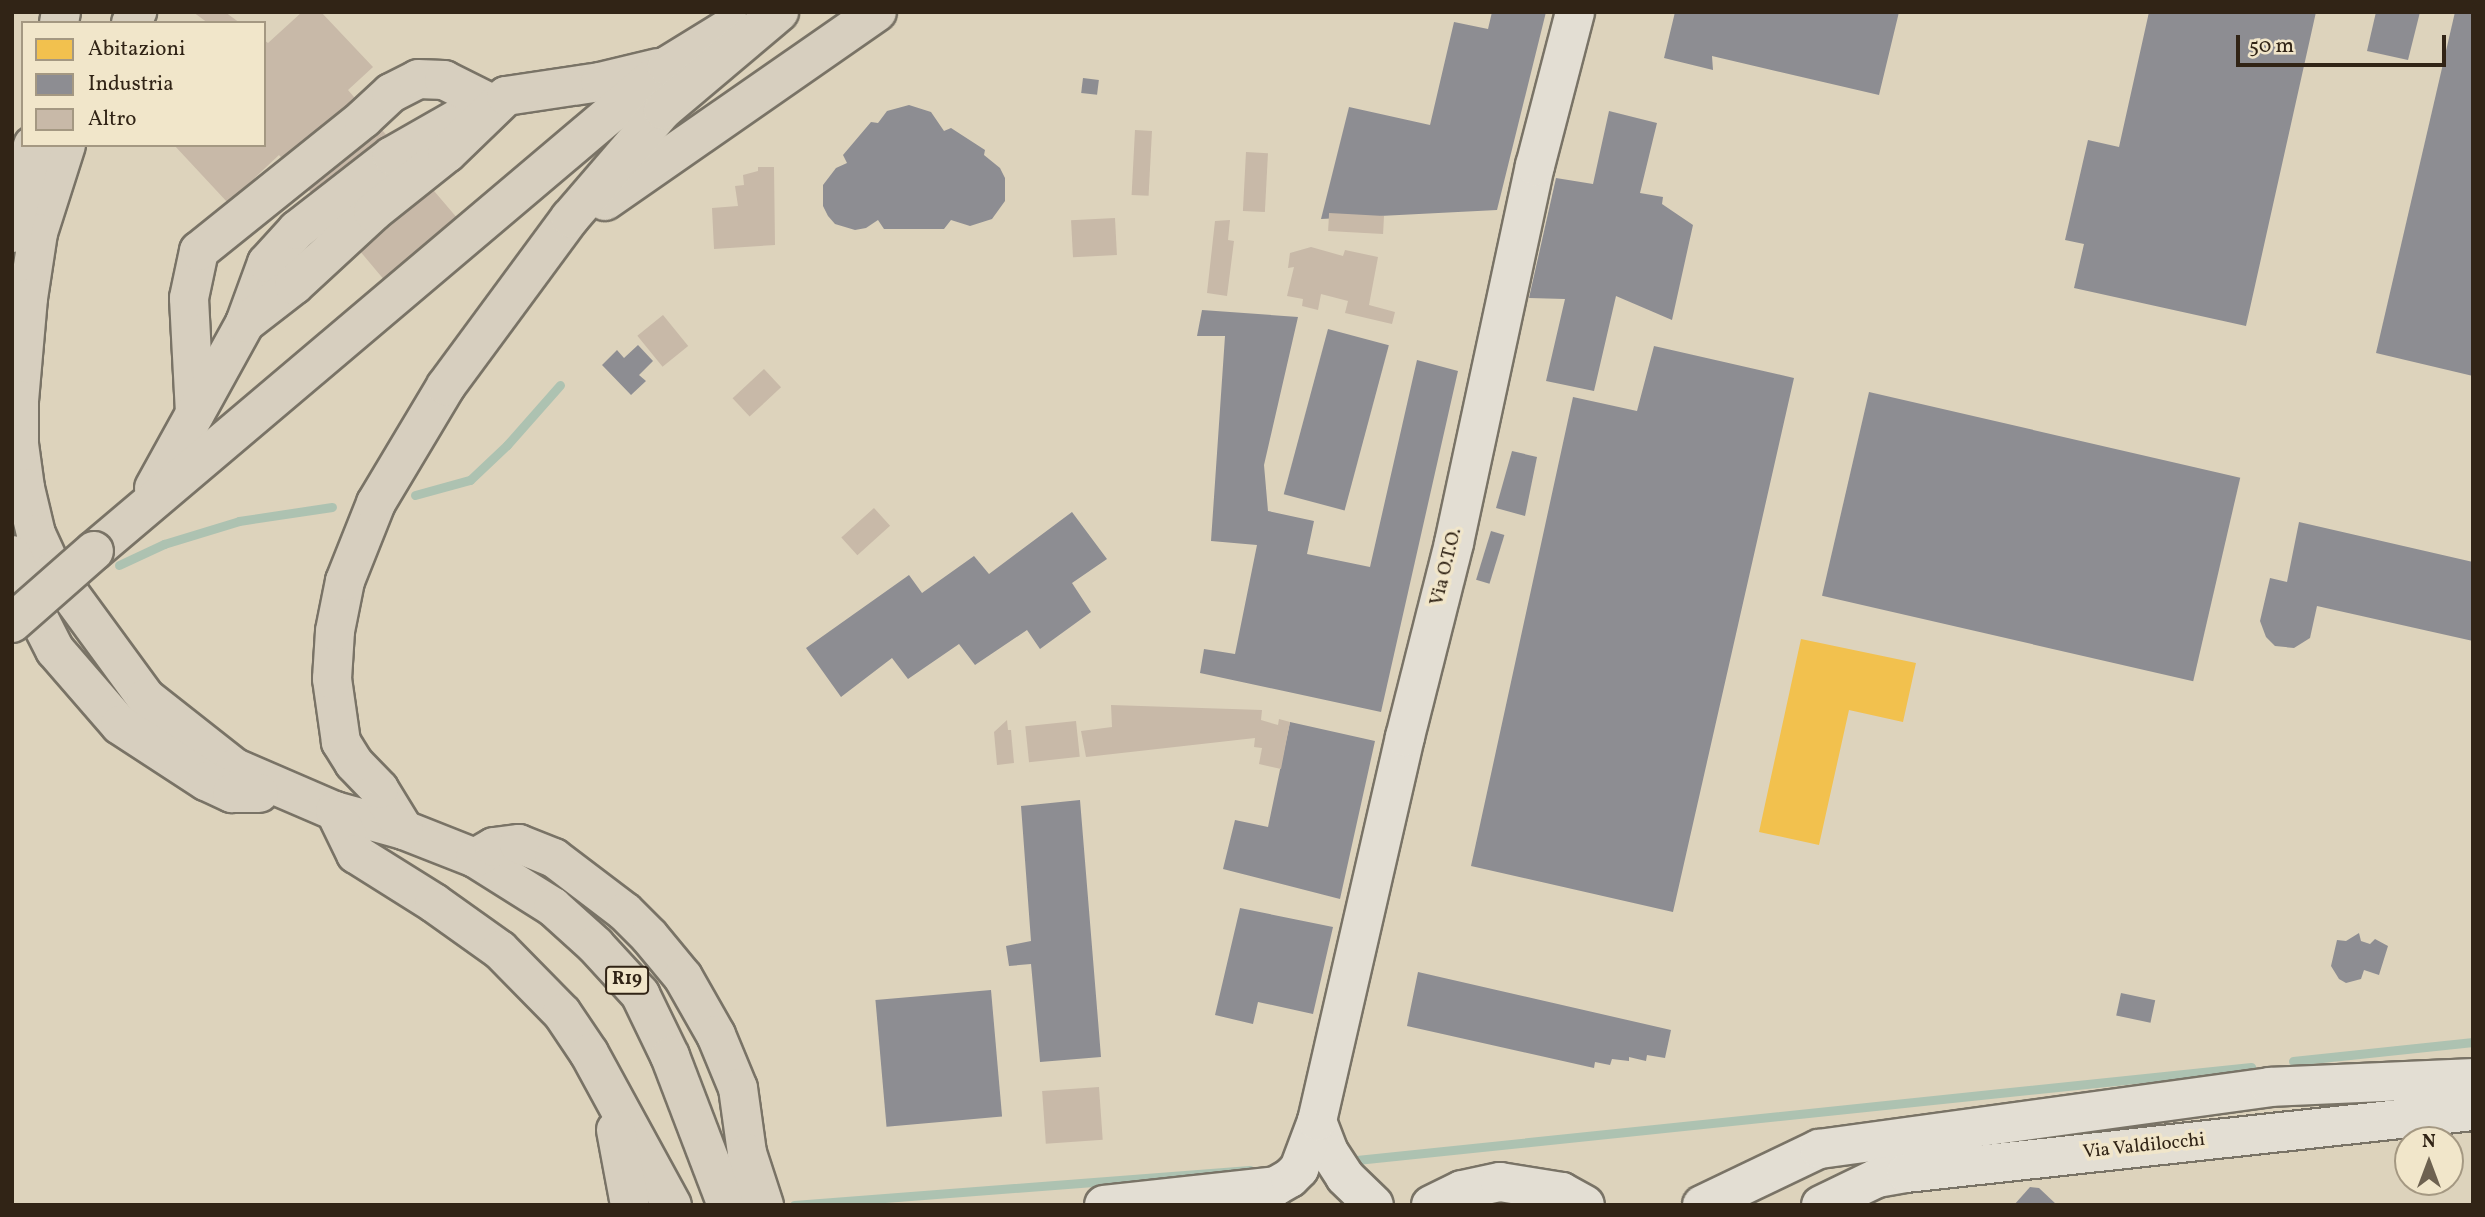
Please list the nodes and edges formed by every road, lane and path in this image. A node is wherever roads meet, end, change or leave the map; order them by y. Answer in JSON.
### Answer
{"nodes":[{"id":1,"x":757,"y":12,"type":"edge"},
{"id":2,"x":779,"y":12,"type":"edge"},
{"id":3,"x":877,"y":12,"type":"edge"},
{"id":4,"x":1575,"y":12,"type":"edge"},
{"id":5,"x":667,"y":66,"type":"junction"},
{"id":6,"x":509,"y":96,"type":"junction"},
{"id":7,"x":33,"y":147,"type":"edge"},
{"id":8,"x":51,"y":147,"type":"edge"},
{"id":9,"x":65,"y":147,"type":"edge"},
{"id":10,"x":48,"y":197,"type":"junction"},
{"id":11,"x":12,"y":233,"type":"edge"},
{"id":12,"x":526,"y":274,"type":"junction"},
{"id":13,"x":245,"y":323,"type":"junction"},
{"id":14,"x":223,"y":362,"type":"junction"},
{"id":15,"x":195,"y":413,"type":"junction"},
{"id":16,"x":144,"y":508,"type":"junction"},
{"id":17,"x":12,"y":555,"type":"edge"},
{"id":18,"x":12,"y":623,"type":"edge"},
{"id":19,"x":292,"y":794,"type":"junction"},
{"id":20,"x":335,"y":811,"type":"junction"},
{"id":21,"x":404,"y":830,"type":"junction"},
{"id":22,"x":475,"y":858,"type":"junction"},
{"id":23,"x":2473,"y":1078,"type":"edge"},
{"id":24,"x":605,"y":1084,"type":"junction"},
{"id":25,"x":2473,"y":1111,"type":"edge"},
{"id":26,"x":1317,"y":1121,"type":"junction"},
{"id":27,"x":1587,"y":1203,"type":"edge"},
{"id":28,"x":630,"y":1205,"type":"edge"},
{"id":29,"x":672,"y":1205,"type":"edge"},
{"id":30,"x":727,"y":1205,"type":"edge"},
{"id":31,"x":764,"y":1205,"type":"edge"},
{"id":32,"x":1104,"y":1205,"type":"edge"},
{"id":33,"x":1374,"y":1205,"type":"edge"},
{"id":34,"x":1431,"y":1205,"type":"edge"},
{"id":35,"x":1702,"y":1205,"type":"edge"},
{"id":36,"x":1821,"y":1205,"type":"edge"}],
"edges":[{"from":1,"to":5,"type":"highway"},
{"from":2,"to":12,"type":"highway"},
{"from":3,"to":12,"type":"highway"},
{"from":4,"to":26,"type":"street","name":"Via O.T.O."},
{"from":5,"to":6,"type":"highway"},
{"from":5,"to":16,"type":"highway"},
{"from":6,"to":13,"type":"highway"},
{"from":6,"to":13,"type":"highway"},
{"from":6,"to":14,"type":"highway"},
{"from":6,"to":15,"type":"highway"},
{"from":7,"to":11,"type":"highway"},
{"from":8,"to":10,"type":"highway"},
{"from":9,"to":10,"type":"highway"},
{"from":10,"to":19,"type":"highway"},
{"from":12,"to":21,"type":"highway"},
{"from":13,"to":14,"type":"highway"},
{"from":14,"to":15,"type":"highway"},
{"from":15,"to":16,"type":"highway"},
{"from":16,"to":18,"type":"highway","bridge":true},
{"from":17,"to":19,"type":"highway"},
{"from":19,"to":20,"type":"highway"},
{"from":20,"to":21,"type":"highway"},
{"from":20,"to":24,"type":"highway"},
{"from":21,"to":22,"type":"highway","number":"R19"},
{"from":22,"to":30,"type":"highway","number":"R19"},
{"from":22,"to":31,"type":"highway"},
{"from":23,"to":35,"type":"street"},
{"from":24,"to":28,"type":"highway"},
{"from":24,"to":29,"type":"highway"},
{"from":25,"to":36,"type":"street","name":"Via Valdilocchi"},
{"from":26,"to":32,"type":"street","name":"Via O.T.O."},
{"from":26,"to":33,"type":"street"},
{"from":27,"to":34,"type":"street"}]}
